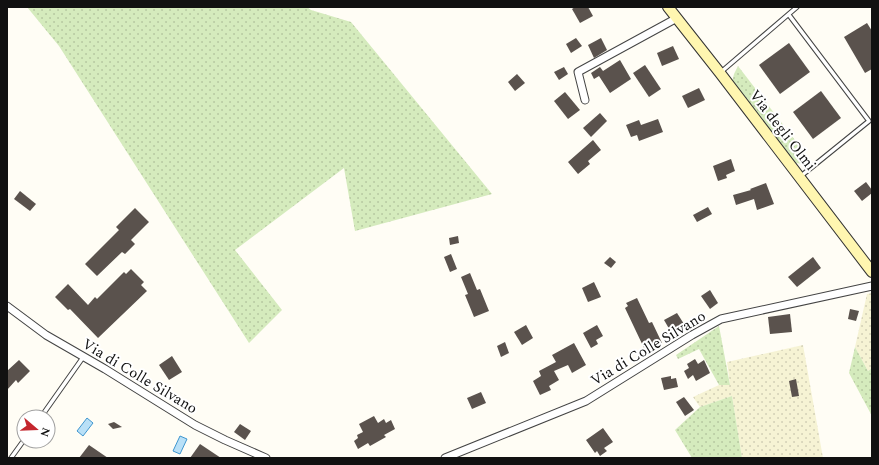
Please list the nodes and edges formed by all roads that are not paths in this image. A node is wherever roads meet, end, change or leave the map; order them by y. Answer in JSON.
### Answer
{"nodes":[{"id":1,"x":668,"y":7,"type":"edge"},
{"id":2,"x":797,"y":7,"type":"edge"},
{"id":3,"x":789,"y":15,"type":"junction"},
{"id":4,"x":677,"y":18,"type":"junction"},
{"id":5,"x":720,"y":73,"type":"junction"},
{"id":6,"x":585,"y":100,"type":"dead end"},
{"id":7,"x":800,"y":177,"type":"junction"},
{"id":8,"x":872,"y":272,"type":"edge"},
{"id":9,"x":872,"y":286,"type":"edge"},
{"id":10,"x":7,"y":306,"type":"edge"},
{"id":11,"x":84,"y":356,"type":"junction"},
{"id":12,"x":47,"y":409,"type":"edge"},
{"id":13,"x":18,"y":449,"type":"edge"},
{"id":14,"x":11,"y":458,"type":"edge"},
{"id":15,"x":266,"y":458,"type":"edge"},
{"id":16,"x":445,"y":458,"type":"edge"}],
"edges":[{"from":1,"to":4,"type":"street","name":"Via degli Olmi"},
{"from":2,"to":3,"type":"lane"},
{"from":3,"to":5,"type":"lane"},
{"from":3,"to":7,"type":"lane"},
{"from":4,"to":5,"type":"street","name":"Via degli Olmi"},
{"from":4,"to":6,"type":"street"},
{"from":5,"to":7,"type":"street","name":"Via degli Olmi"},
{"from":7,"to":8,"type":"street","name":"Via degli Olmi"},
{"from":9,"to":16,"type":"street","name":"Via di Colle Silvano"},
{"from":10,"to":11,"type":"street","name":"Via di Colle Silvano"},
{"from":11,"to":12,"type":"lane"},
{"from":11,"to":15,"type":"street","name":"Via di Colle Silvano"},
{"from":13,"to":14,"type":"lane"}]}
